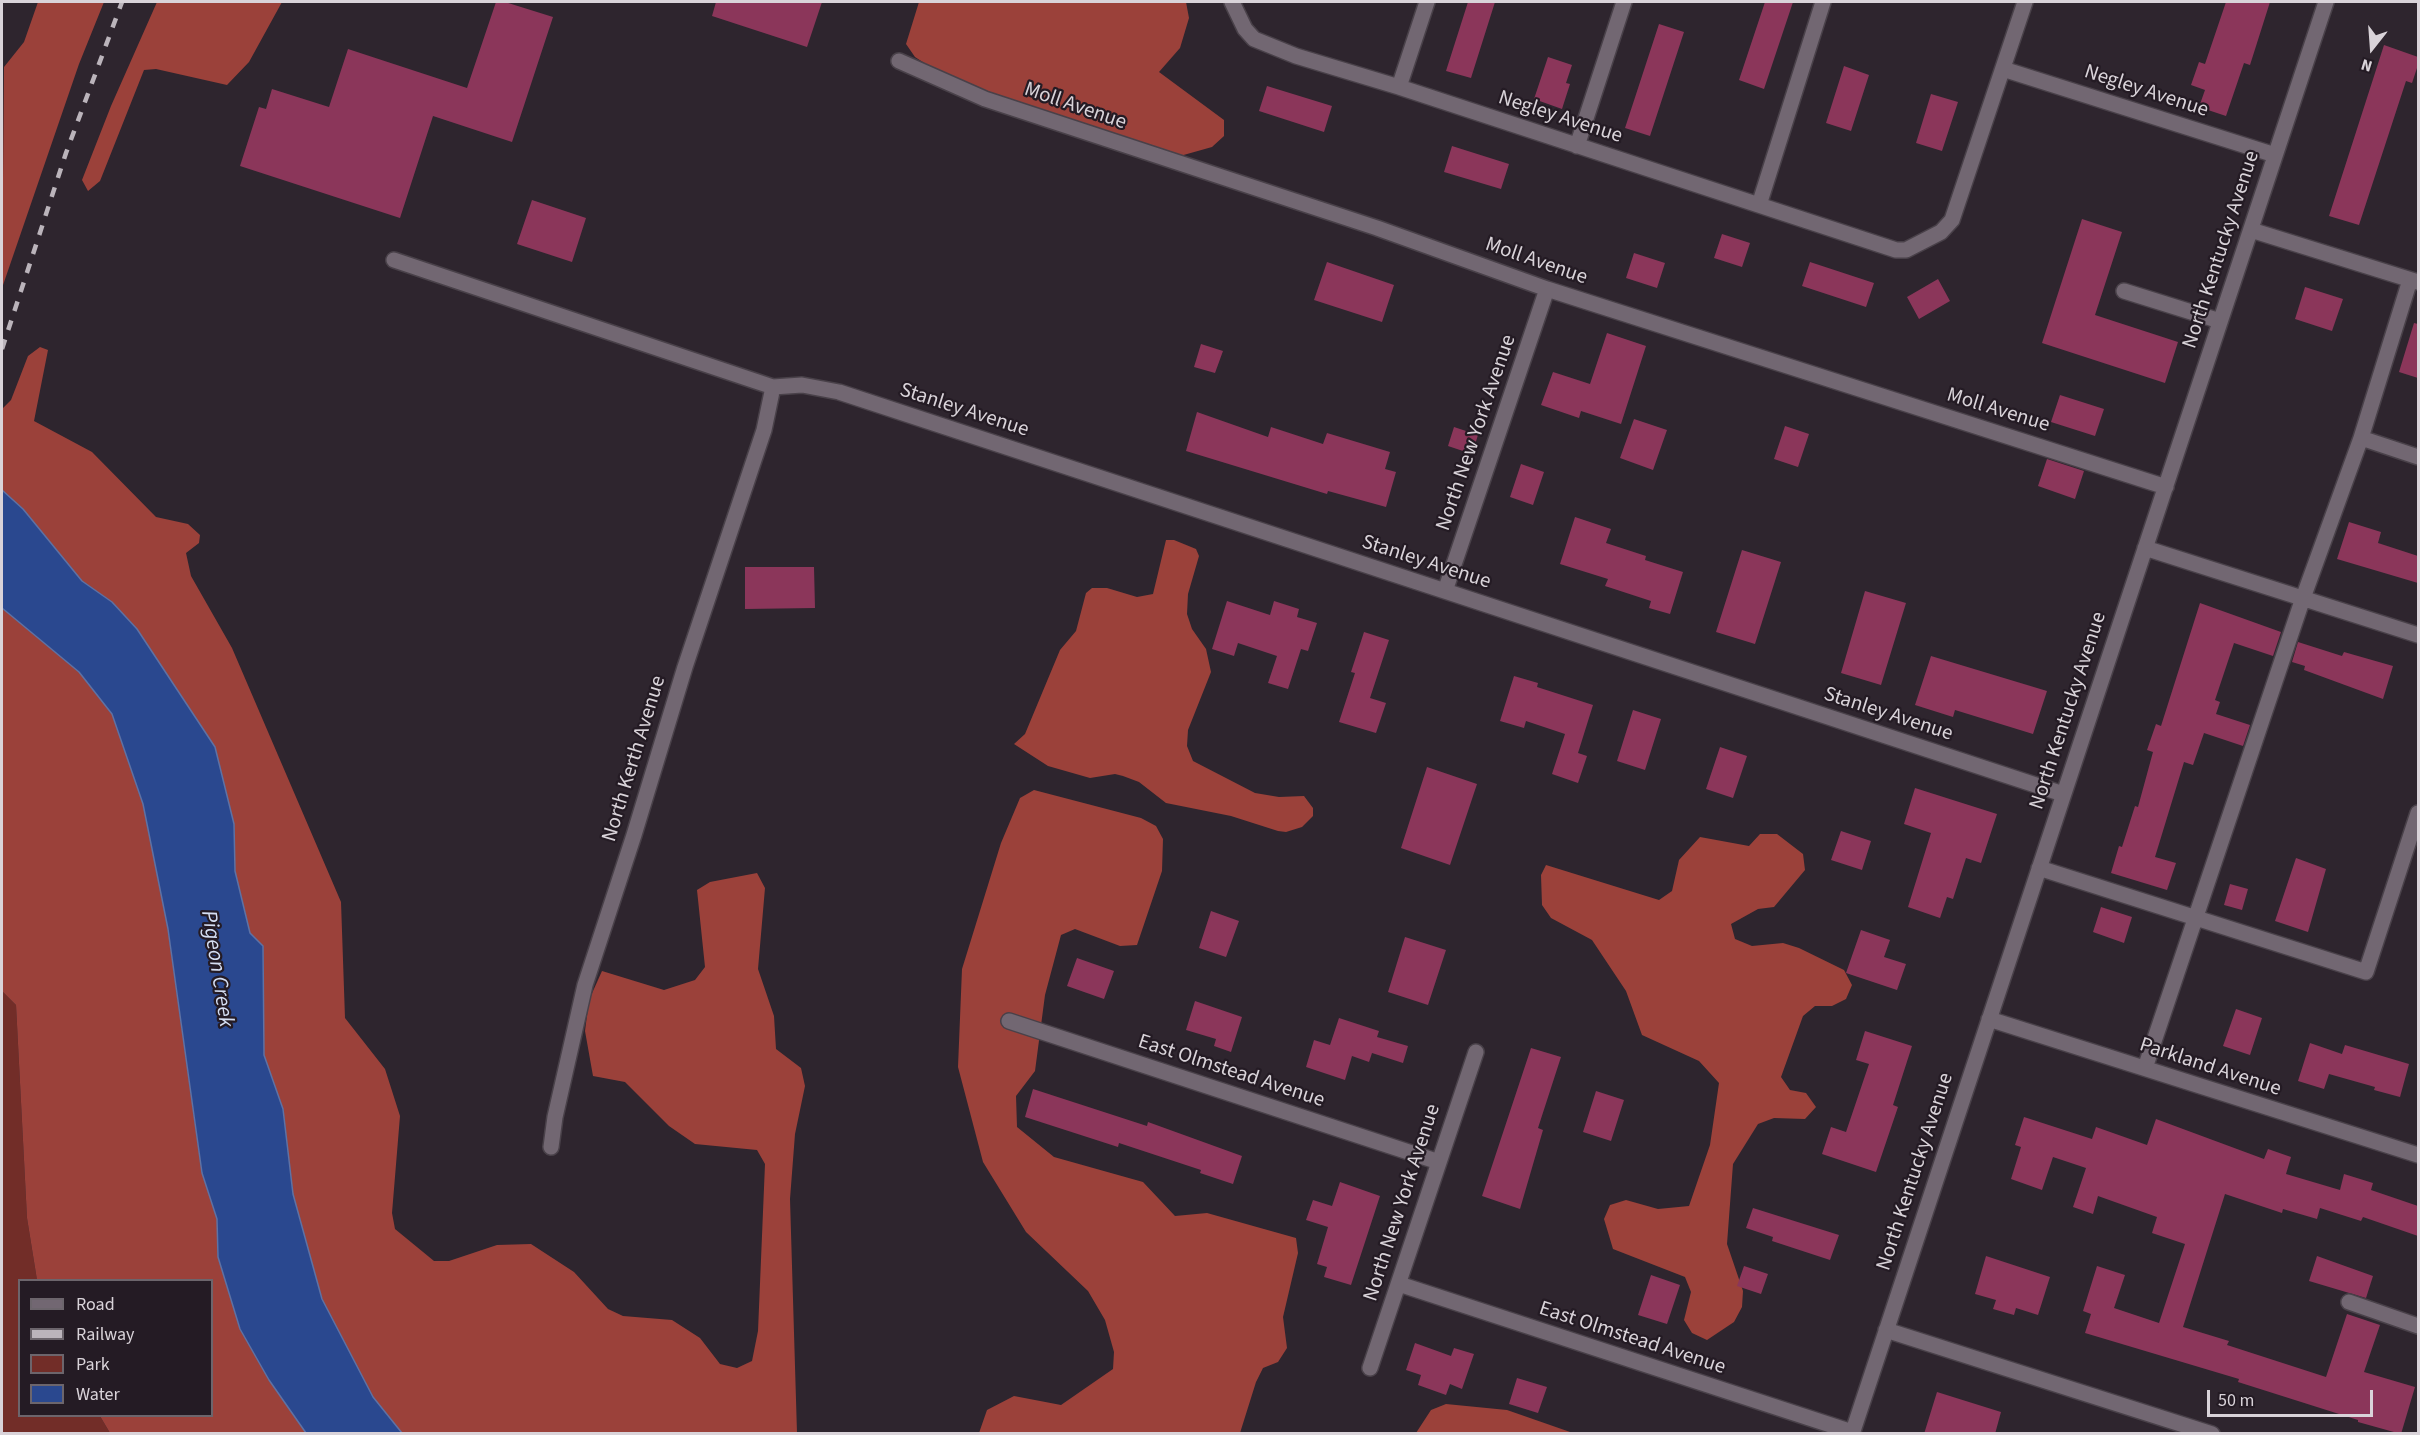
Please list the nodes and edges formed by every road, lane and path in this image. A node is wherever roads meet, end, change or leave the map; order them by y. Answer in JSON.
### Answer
{"nodes":[{"id":1,"x":1232,"y":2,"type":"edge"},
{"id":2,"x":1427,"y":2,"type":"edge"},
{"id":3,"x":1624,"y":2,"type":"edge"},
{"id":4,"x":1823,"y":2,"type":"edge"},
{"id":5,"x":2025,"y":2,"type":"edge"},
{"id":6,"x":2326,"y":2,"type":"edge"},
{"id":7,"x":899,"y":61,"type":"dead end"},
{"id":8,"x":2003,"y":69,"type":"junction"},
{"id":9,"x":1399,"y":87,"type":"junction"},
{"id":10,"x":1577,"y":146,"type":"junction"},
{"id":11,"x":2275,"y":155,"type":"junction"},
{"id":12,"x":1760,"y":206,"type":"junction"},
{"id":13,"x":2250,"y":230,"type":"junction"},
{"id":14,"x":394,"y":260,"type":"dead end"},
{"id":15,"x":2414,"y":281,"type":"edge"},
{"id":16,"x":1548,"y":289,"type":"junction"},
{"id":17,"x":2124,"y":291,"type":"dead end"},
{"id":18,"x":2220,"y":321,"type":"junction"},
{"id":19,"x":773,"y":387,"type":"junction"},
{"id":20,"x":2361,"y":438,"type":"junction"},
{"id":21,"x":2418,"y":457,"type":"edge"},
{"id":22,"x":2166,"y":487,"type":"junction"},
{"id":23,"x":2145,"y":548,"type":"junction"},
{"id":24,"x":1445,"y":591,"type":"junction"},
{"id":25,"x":2303,"y":598,"type":"junction"},
{"id":26,"x":2418,"y":635,"type":"edge"},
{"id":27,"x":2063,"y":794,"type":"junction"},
{"id":28,"x":2418,"y":813,"type":"edge"},
{"id":29,"x":2039,"y":868,"type":"junction"},
{"id":30,"x":2195,"y":918,"type":"junction"},
{"id":31,"x":1989,"y":1019,"type":"junction"},
{"id":32,"x":1009,"y":1021,"type":"dead end"},
{"id":33,"x":1476,"y":1052,"type":"dead end"},
{"id":34,"x":2145,"y":1068,"type":"junction"},
{"id":35,"x":551,"y":1147,"type":"dead end"},
{"id":36,"x":2418,"y":1155,"type":"edge"},
{"id":37,"x":1439,"y":1162,"type":"junction"},
{"id":38,"x":1399,"y":1284,"type":"junction"},
{"id":39,"x":2349,"y":1302,"type":"dead end"},
{"id":40,"x":2418,"y":1326,"type":"edge"},
{"id":41,"x":1886,"y":1330,"type":"junction"},
{"id":42,"x":1370,"y":1368,"type":"dead end"},
{"id":43,"x":1852,"y":1433,"type":"edge"},
{"id":44,"x":2212,"y":1434,"type":"edge"}],
"edges":[{"from":1,"to":9,"type":"street","name":"Negley Avenue"},
{"from":2,"to":9,"type":"street"},
{"from":3,"to":10,"type":"street"},
{"from":4,"to":12,"type":"street"},
{"from":5,"to":8,"type":"street"},
{"from":6,"to":11,"type":"street","name":"North Kentucky Avenue"},
{"from":7,"to":16,"type":"street","name":"Moll Avenue"},
{"from":8,"to":11,"type":"street","name":"Negley Avenue"},
{"from":8,"to":12,"type":"street","name":"Negley Avenue"},
{"from":9,"to":10,"type":"street","name":"Negley Avenue"},
{"from":10,"to":12,"type":"street","name":"Negley Avenue"},
{"from":11,"to":13,"type":"street","name":"North Kentucky Avenue"},
{"from":13,"to":15,"type":"street"},
{"from":13,"to":18,"type":"street","name":"North Kentucky Avenue"},
{"from":14,"to":19,"type":"street"},
{"from":15,"to":20,"type":"street"},
{"from":16,"to":22,"type":"street","name":"Moll Avenue"},
{"from":16,"to":24,"type":"street","name":"North New York Avenue"},
{"from":17,"to":18,"type":"street"},
{"from":18,"to":22,"type":"street","name":"North Kentucky Avenue"},
{"from":19,"to":24,"type":"street","name":"Stanley Avenue"},
{"from":19,"to":35,"type":"street","name":"North Kerth Avenue"},
{"from":20,"to":21,"type":"street"},
{"from":20,"to":25,"type":"street"},
{"from":22,"to":23,"type":"street","name":"North Kentucky Avenue"},
{"from":23,"to":25,"type":"street"},
{"from":23,"to":27,"type":"street","name":"North Kentucky Avenue"},
{"from":24,"to":27,"type":"street","name":"Stanley Avenue"},
{"from":25,"to":26,"type":"street"},
{"from":25,"to":30,"type":"street"},
{"from":27,"to":29,"type":"street","name":"North Kentucky Avenue"},
{"from":28,"to":30,"type":"street"},
{"from":29,"to":30,"type":"street"},
{"from":29,"to":31,"type":"street","name":"North Kentucky Avenue"},
{"from":30,"to":34,"type":"street"},
{"from":31,"to":34,"type":"street","name":"Parkland Avenue"},
{"from":31,"to":41,"type":"street","name":"North Kentucky Avenue"},
{"from":32,"to":37,"type":"street","name":"East Olmstead Avenue"},
{"from":33,"to":37,"type":"street","name":"North New York Avenue"},
{"from":34,"to":36,"type":"street","name":"Parkland Avenue"},
{"from":37,"to":38,"type":"street","name":"North New York Avenue"},
{"from":38,"to":42,"type":"street","name":"North New York Avenue"},
{"from":38,"to":43,"type":"street","name":"East Olmstead Avenue"},
{"from":39,"to":40,"type":"street"},
{"from":41,"to":43,"type":"street","name":"North Kentucky Avenue"},
{"from":41,"to":44,"type":"street"}]}
